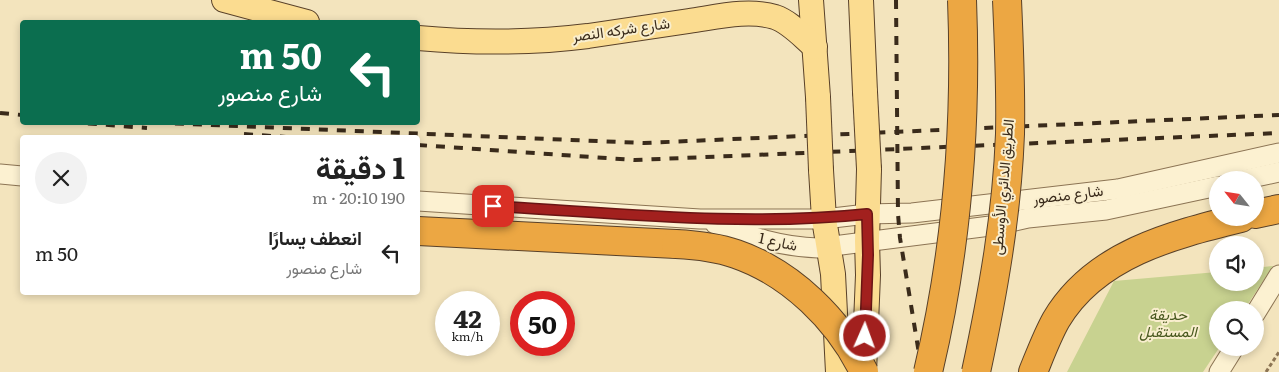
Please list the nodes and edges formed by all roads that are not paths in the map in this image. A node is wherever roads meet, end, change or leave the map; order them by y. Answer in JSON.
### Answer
{"nodes":[{"id":1,"x":224,"y":0,"type":"edge"},
{"id":2,"x":811,"y":0,"type":"edge"},
{"id":3,"x":861,"y":0,"type":"edge"},
{"id":4,"x":962,"y":0,"type":"edge"},
{"id":5,"x":1007,"y":0,"type":"edge"},
{"id":6,"x":299,"y":20,"type":"edge"},
{"id":7,"x":420,"y":38,"type":"edge"},
{"id":8,"x":815,"y":46,"type":"junction"},
{"id":9,"x":1279,"y":153,"type":"edge"},
{"id":10,"x":1279,"y":172,"type":"edge"},
{"id":11,"x":0,"y":174,"type":"edge"},
{"id":12,"x":1264,"y":175,"type":"edge"},
{"id":13,"x":20,"y":176,"type":"edge"},
{"id":14,"x":1209,"y":188,"type":"edge"},
{"id":15,"x":420,"y":201,"type":"edge"},
{"id":16,"x":1279,"y":209,"type":"edge"},
{"id":17,"x":1264,"y":212,"type":"edge"},
{"id":18,"x":867,"y":214,"type":"junction"},
{"id":19,"x":700,"y":219,"type":"junction"},
{"id":20,"x":824,"y":219,"type":"junction"},
{"id":21,"x":1214,"y":226,"type":"edge"},
{"id":22,"x":420,"y":230,"type":"edge"},
{"id":23,"x":867,"y":241,"type":"junction"},
{"id":24,"x":829,"y":247,"type":"junction"},
{"id":25,"x":1279,"y":275,"type":"edge"},
{"id":26,"x":1263,"y":301,"type":"edge"},
{"id":27,"x":1229,"y":356,"type":"edge"},
{"id":28,"x":838,"y":372,"type":"edge"},
{"id":29,"x":864,"y":372,"type":"edge"},
{"id":30,"x":928,"y":372,"type":"edge"},
{"id":31,"x":976,"y":372,"type":"edge"},
{"id":32,"x":1033,"y":372,"type":"edge"},
{"id":33,"x":1219,"y":372,"type":"edge"}],
"edges":[{"from":1,"to":6,"type":"main road"},
{"from":2,"to":8,"type":"main road"},
{"from":3,"to":18,"type":"main road","bridge":true},
{"from":4,"to":30,"type":"highway","bridge":true},
{"from":5,"to":31,"type":"highway","name":"الطريق الدائري الأوسطى","bridge":true},
{"from":7,"to":8,"type":"main road","name":"شارع شركه النصر"},
{"from":8,"to":20,"type":"main road","bridge":true},
{"from":9,"to":18,"type":"street","name":"شارع منصور"},
{"from":10,"to":12,"type":"street"},
{"from":11,"to":13,"type":"street"},
{"from":14,"to":23,"type":"street","name":"شارع منصور"},
{"from":15,"to":19,"type":"street","name":"شارع 1"},
{"from":16,"to":17,"type":"highway"},
{"from":18,"to":20,"type":"street","name":"شارع منصور"},
{"from":18,"to":23,"type":"main road"},
{"from":19,"to":20,"type":"street","name":"شارع 1"},
{"from":19,"to":24,"type":"street","name":"شارع 1"},
{"from":20,"to":24,"type":"main road"},
{"from":21,"to":32,"type":"highway"},
{"from":22,"to":29,"type":"highway","bridge":true},
{"from":23,"to":24,"type":"street","name":"شارع منصور"},
{"from":23,"to":29,"type":"main road"},
{"from":24,"to":28,"type":"main road"},
{"from":25,"to":26,"type":"street"},
{"from":27,"to":33,"type":"street"}]}
